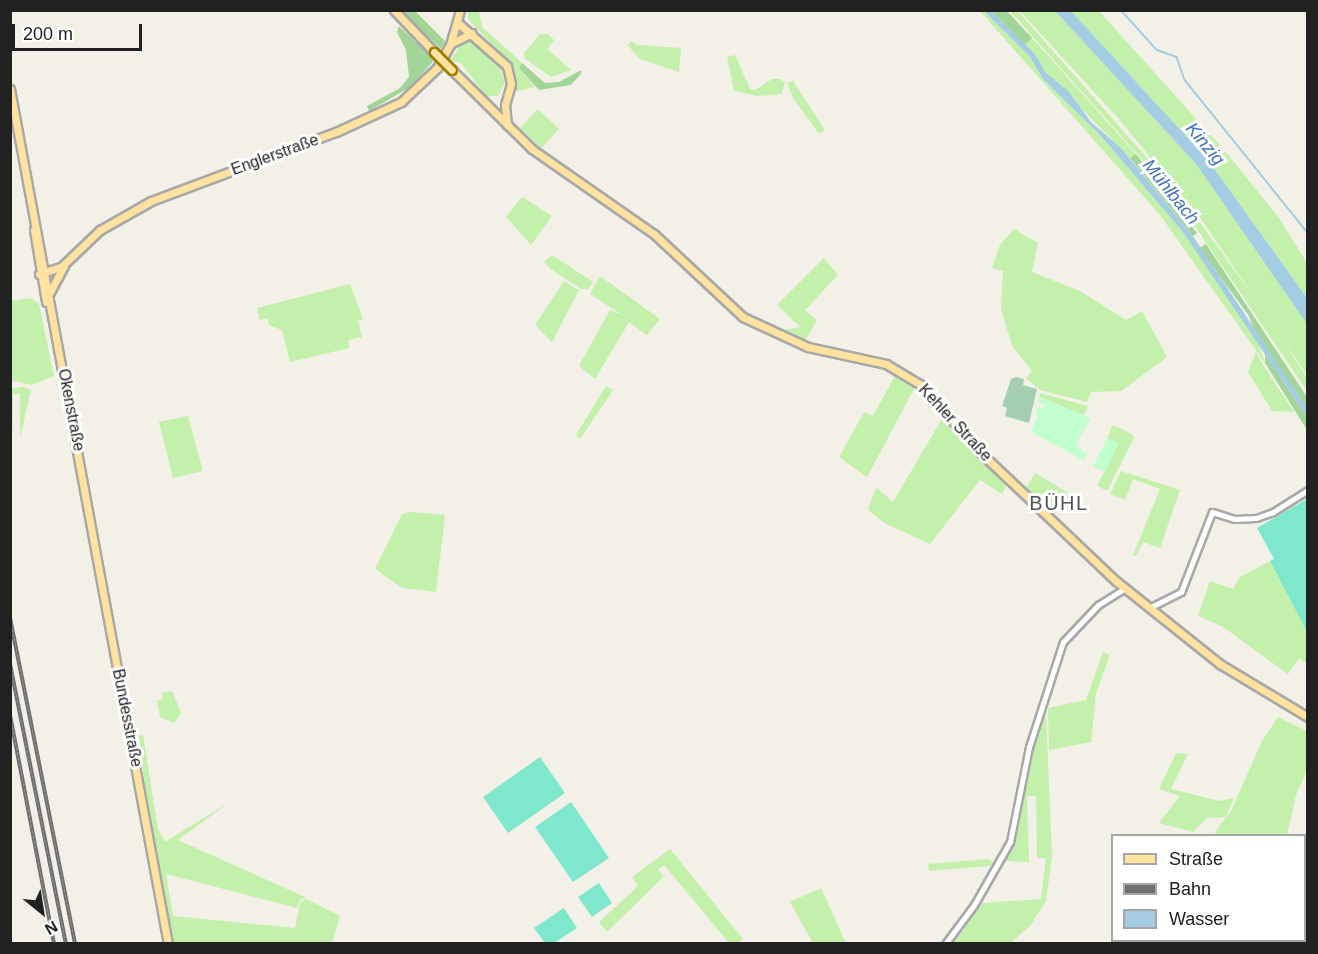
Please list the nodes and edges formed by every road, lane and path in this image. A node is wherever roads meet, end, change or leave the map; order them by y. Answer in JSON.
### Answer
{"nodes":[{"id":1,"x":394,"y":10,"type":"edge"},
{"id":2,"x":460,"y":10,"type":"edge"},
{"id":3,"x":458,"y":23,"type":"junction"},
{"id":4,"x":472,"y":33,"type":"junction"},
{"id":5,"x":450,"y":45,"type":"junction"},
{"id":6,"x":10,"y":89,"type":"edge"},
{"id":7,"x":506,"y":99,"type":"junction"},
{"id":8,"x":493,"y":110,"type":"junction"},
{"id":9,"x":507,"y":125,"type":"junction"},
{"id":10,"x":33,"y":216,"type":"junction"},
{"id":11,"x":45,"y":261,"type":"junction"},
{"id":12,"x":67,"y":261,"type":"junction"},
{"id":13,"x":43,"y":277,"type":"junction"},
{"id":14,"x":55,"y":278,"type":"junction"},
{"id":15,"x":49,"y":298,"type":"junction"},
{"id":16,"x":55,"y":326,"type":"junction"},
{"id":17,"x":1308,"y":490,"type":"edge"},
{"id":18,"x":86,"y":493,"type":"joint"},
{"id":19,"x":1125,"y":588,"type":"junction"},
{"id":20,"x":1149,"y":608,"type":"junction"},
{"id":21,"x":1308,"y":717,"type":"edge"},
{"id":22,"x":168,"y":944,"type":"edge"},
{"id":23,"x":945,"y":944,"type":"edge"}],
"edges":[{"from":1,"to":8,"type":"main road","name":"Kehler Straße","bridge":true},
{"from":2,"to":3,"type":"main road","name":"Englerstraße"},
{"from":3,"to":4,"type":"main road"},
{"from":3,"to":5,"type":"main road","name":"Englerstraße"},
{"from":4,"to":5,"type":"main road"},
{"from":4,"to":7,"type":"main road"},
{"from":5,"to":12,"type":"main road","name":"Englerstraße"},
{"from":6,"to":10,"type":"main road","name":"Okenstraße"},
{"from":7,"to":8,"type":"main road"},
{"from":7,"to":9,"type":"main road"},
{"from":8,"to":9,"type":"main road","name":"Kehler Straße"},
{"from":9,"to":19,"type":"main road","name":"Kehler Straße"},
{"from":10,"to":11,"type":"main road","name":"Okenstraße"},
{"from":10,"to":13,"type":"main road","name":"Okenstraße"},
{"from":11,"to":12,"type":"main road"},
{"from":11,"to":13,"type":"main road","name":"Okenstraße"},
{"from":12,"to":13,"type":"main road","name":"Englerstraße"},
{"from":12,"to":14,"type":"main road","name":"Englerstraße"},
{"from":13,"to":14,"type":"main road"},
{"from":13,"to":15,"type":"main road","name":"Okenstraße"},
{"from":13,"to":16,"type":"main road","name":"Okenstraße"},
{"from":14,"to":15,"type":"main road","name":"Englerstraße"},
{"from":15,"to":16,"type":"main road","name":"Okenstraße"},
{"from":16,"to":18,"type":"main road","name":"Okenstraße"},
{"from":17,"to":20,"type":"street"},
{"from":18,"to":22,"type":"main road","name":"Bundesstraße"},
{"from":19,"to":20,"type":"main road","name":"Kehler Straße"},
{"from":19,"to":23,"type":"street"},
{"from":20,"to":21,"type":"main road","name":"Kehler Straße"}]}
